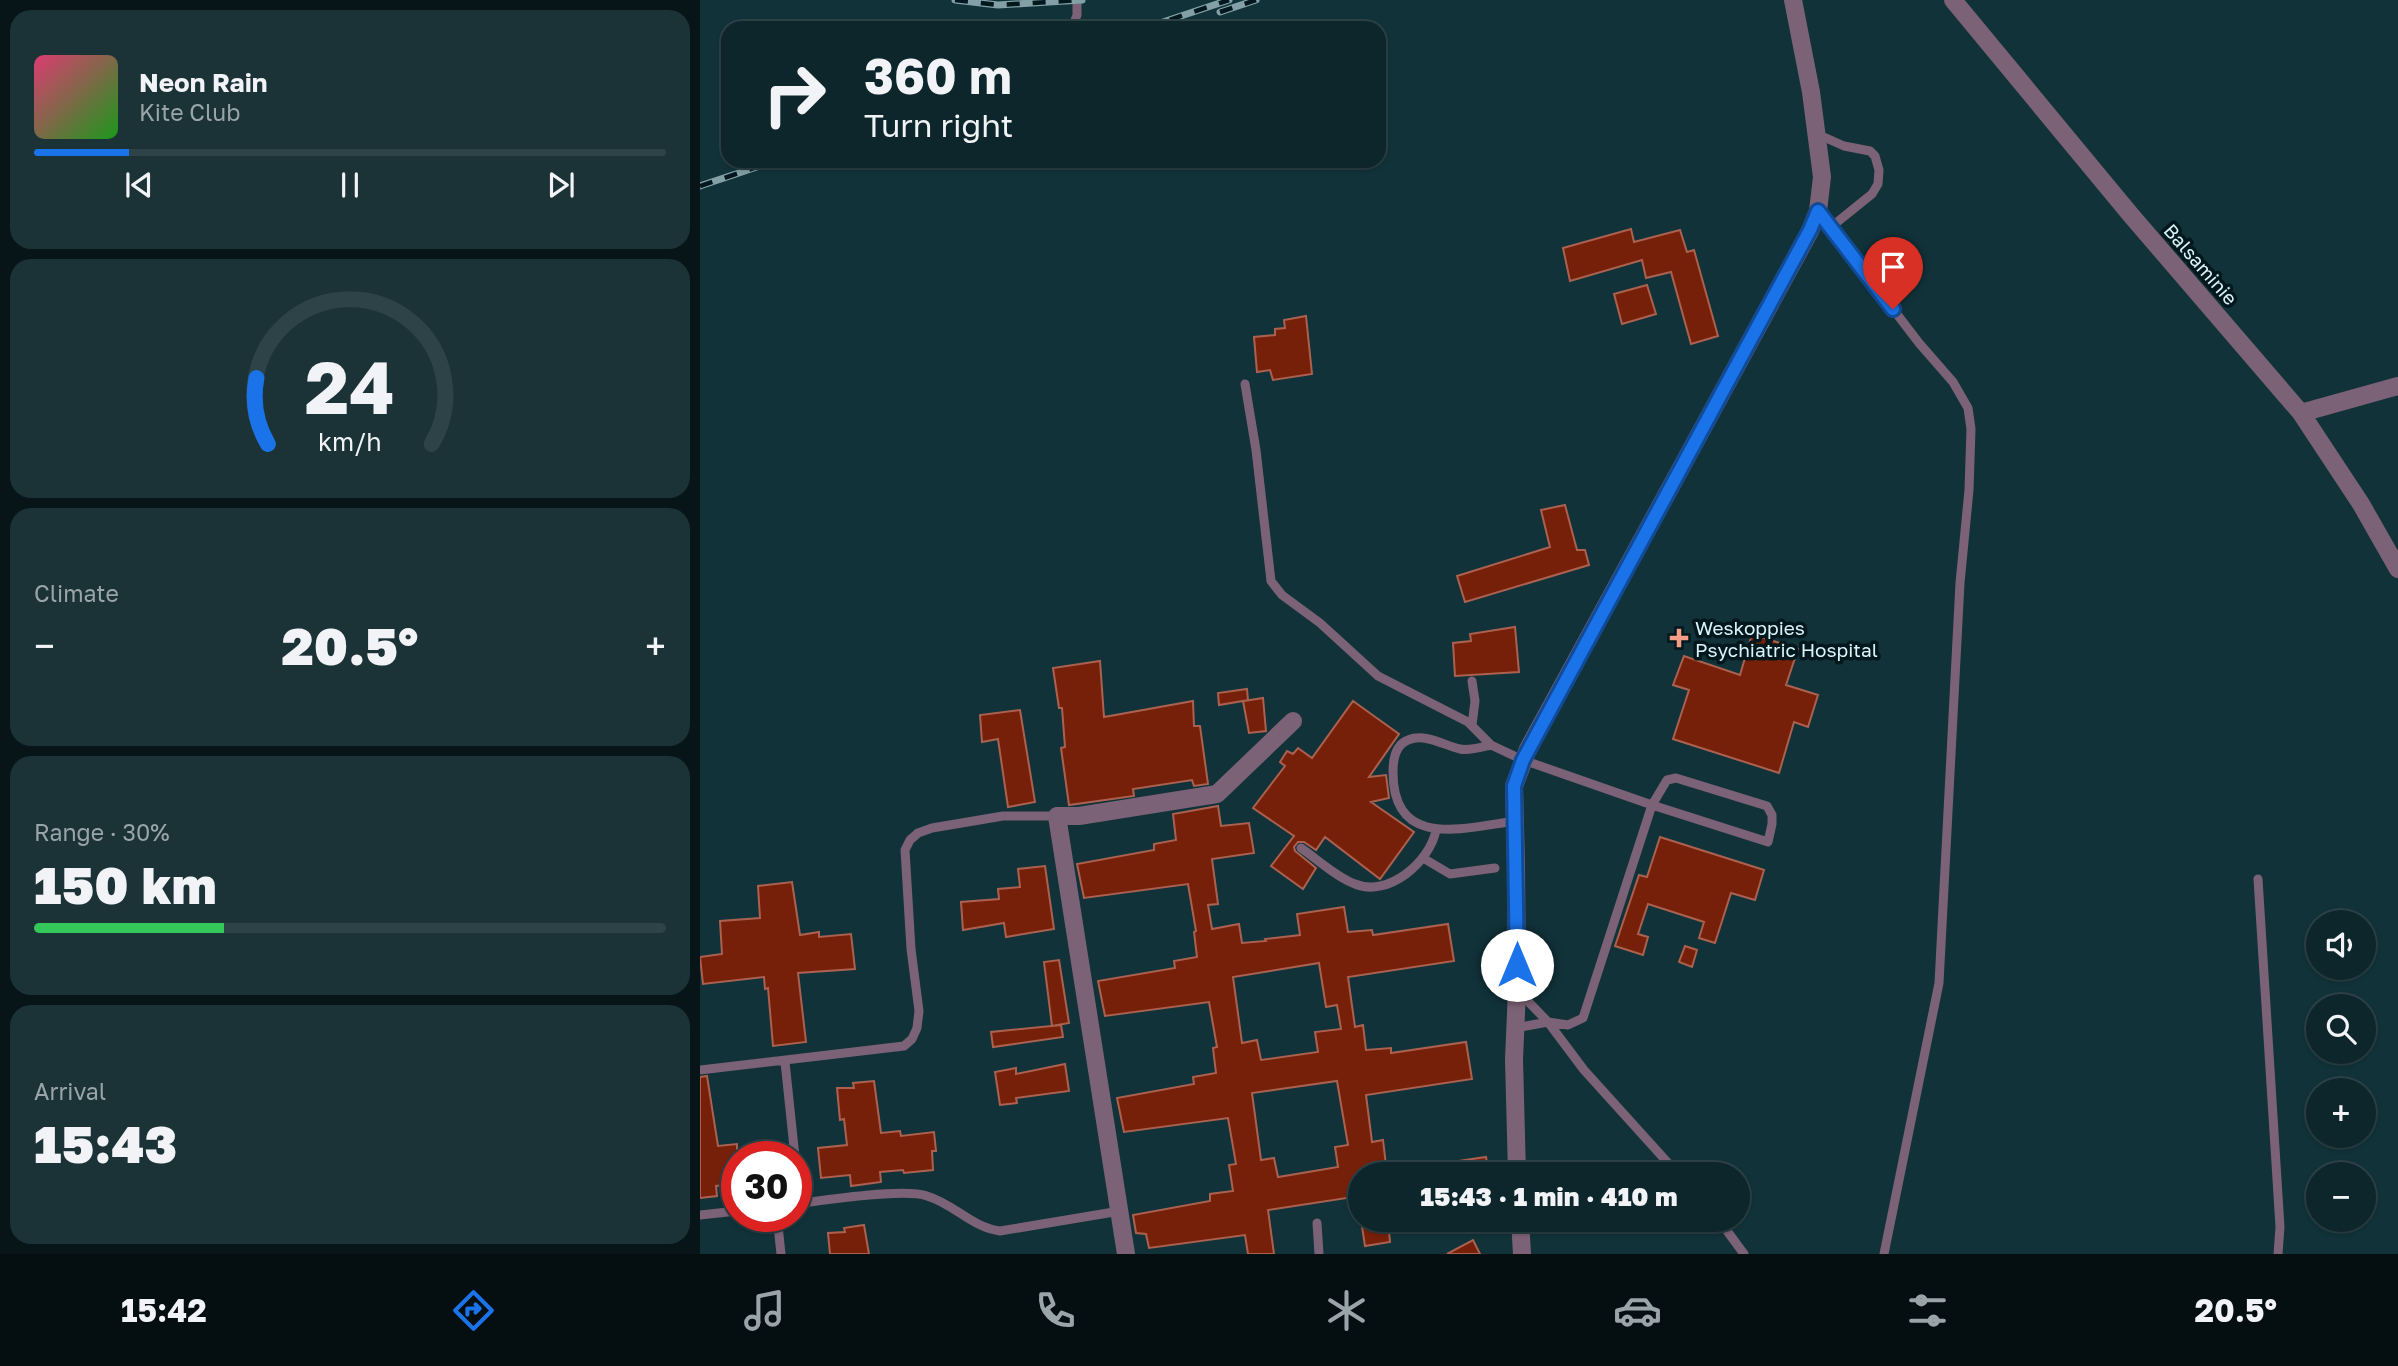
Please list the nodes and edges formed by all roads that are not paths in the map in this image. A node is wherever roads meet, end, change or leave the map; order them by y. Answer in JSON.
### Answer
{"nodes":[{"id":1,"x":1077,"y":0,"type":"edge"},
{"id":2,"x":1793,"y":0,"type":"edge"},
{"id":3,"x":1953,"y":0,"type":"edge"},
{"id":4,"x":1075,"y":21,"type":"edge"},
{"id":5,"x":1816,"y":133,"type":"junction"},
{"id":6,"x":1818,"y":211,"type":"junction"},
{"id":7,"x":1830,"y":227,"type":"junction"},
{"id":8,"x":1245,"y":384,"type":"dead end"},
{"id":9,"x":2398,"y":386,"type":"edge"},
{"id":10,"x":2301,"y":413,"type":"junction"},
{"id":11,"x":2398,"y":569,"type":"edge"},
{"id":12,"x":1472,"y":681,"type":"dead end"},
{"id":13,"x":1293,"y":722,"type":"dead end"},
{"id":14,"x":1472,"y":725,"type":"junction"},
{"id":15,"x":1491,"y":745,"type":"junction"},
{"id":16,"x":1523,"y":760,"type":"junction"},
{"id":17,"x":1652,"y":805,"type":"junction"},
{"id":18,"x":1057,"y":816,"type":"junction"},
{"id":19,"x":1515,"y":821,"type":"junction"},
{"id":20,"x":1436,"y":830,"type":"junction"},
{"id":21,"x":1301,"y":848,"type":"dead end"},
{"id":22,"x":1423,"y":858,"type":"junction"},
{"id":23,"x":1495,"y":868,"type":"dead end"},
{"id":24,"x":2258,"y":879,"type":"dead end"},
{"id":25,"x":1517,"y":990,"type":"junction"},
{"id":26,"x":1548,"y":1021,"type":"junction"},
{"id":27,"x":1515,"y":1028,"type":"junction"},
{"id":28,"x":785,"y":1062,"type":"junction"},
{"id":29,"x":700,"y":1070,"type":"edge"},
{"id":30,"x":793,"y":1141,"type":"edge"},
{"id":31,"x":1517,"y":1162,"type":"edge"},
{"id":32,"x":1667,"y":1162,"type":"edge"},
{"id":33,"x":812,"y":1202,"type":"edge"},
{"id":34,"x":1120,"y":1211,"type":"junction"},
{"id":35,"x":721,"y":1213,"type":"edge"},
{"id":36,"x":700,"y":1215,"type":"edge"},
{"id":37,"x":1317,"y":1223,"type":"dead end"},
{"id":38,"x":779,"y":1232,"type":"edge"},
{"id":39,"x":1521,"y":1232,"type":"edge"},
{"id":40,"x":1728,"y":1232,"type":"edge"},
{"id":41,"x":781,"y":1254,"type":"edge"},
{"id":42,"x":1126,"y":1254,"type":"edge"},
{"id":43,"x":1319,"y":1254,"type":"edge"},
{"id":44,"x":1522,"y":1254,"type":"edge"},
{"id":45,"x":1744,"y":1254,"type":"edge"},
{"id":46,"x":1884,"y":1254,"type":"edge"},
{"id":47,"x":2278,"y":1254,"type":"edge"}],
"edges":[{"from":1,"to":4,"type":"lane"},
{"from":2,"to":5,"type":"street"},
{"from":3,"to":10,"type":"street","name":"Balsaminie"},
{"from":5,"to":6,"type":"street"},
{"from":5,"to":7,"type":"lane"},
{"from":6,"to":7,"type":"lane"},
{"from":6,"to":16,"type":"street"},
{"from":7,"to":46,"type":"lane"},
{"from":8,"to":14,"type":"lane"},
{"from":9,"to":10,"type":"street"},
{"from":10,"to":11,"type":"street","name":"Balsaminie"},
{"from":12,"to":14,"type":"lane"},
{"from":13,"to":18,"type":"street"},
{"from":14,"to":15,"type":"lane"},
{"from":15,"to":16,"type":"lane"},
{"from":15,"to":20,"type":"lane"},
{"from":16,"to":17,"type":"lane"},
{"from":16,"to":19,"type":"street"},
{"from":17,"to":17,"type":"lane"},
{"from":17,"to":26,"type":"lane"},
{"from":18,"to":28,"type":"lane"},
{"from":18,"to":34,"type":"street"},
{"from":19,"to":20,"type":"lane"},
{"from":19,"to":25,"type":"street"},
{"from":20,"to":22,"type":"lane"},
{"from":21,"to":22,"type":"lane"},
{"from":22,"to":23,"type":"lane"},
{"from":24,"to":47,"type":"lane"},
{"from":25,"to":26,"type":"lane"},
{"from":25,"to":27,"type":"street"},
{"from":26,"to":27,"type":"lane"},
{"from":26,"to":32,"type":"lane"},
{"from":27,"to":31,"type":"street"},
{"from":28,"to":29,"type":"lane"},
{"from":28,"to":30,"type":"lane"},
{"from":33,"to":34,"type":"lane"},
{"from":34,"to":42,"type":"street"},
{"from":35,"to":36,"type":"lane"},
{"from":37,"to":43,"type":"lane"},
{"from":38,"to":41,"type":"lane"},
{"from":39,"to":44,"type":"street"},
{"from":40,"to":45,"type":"lane"}]}
